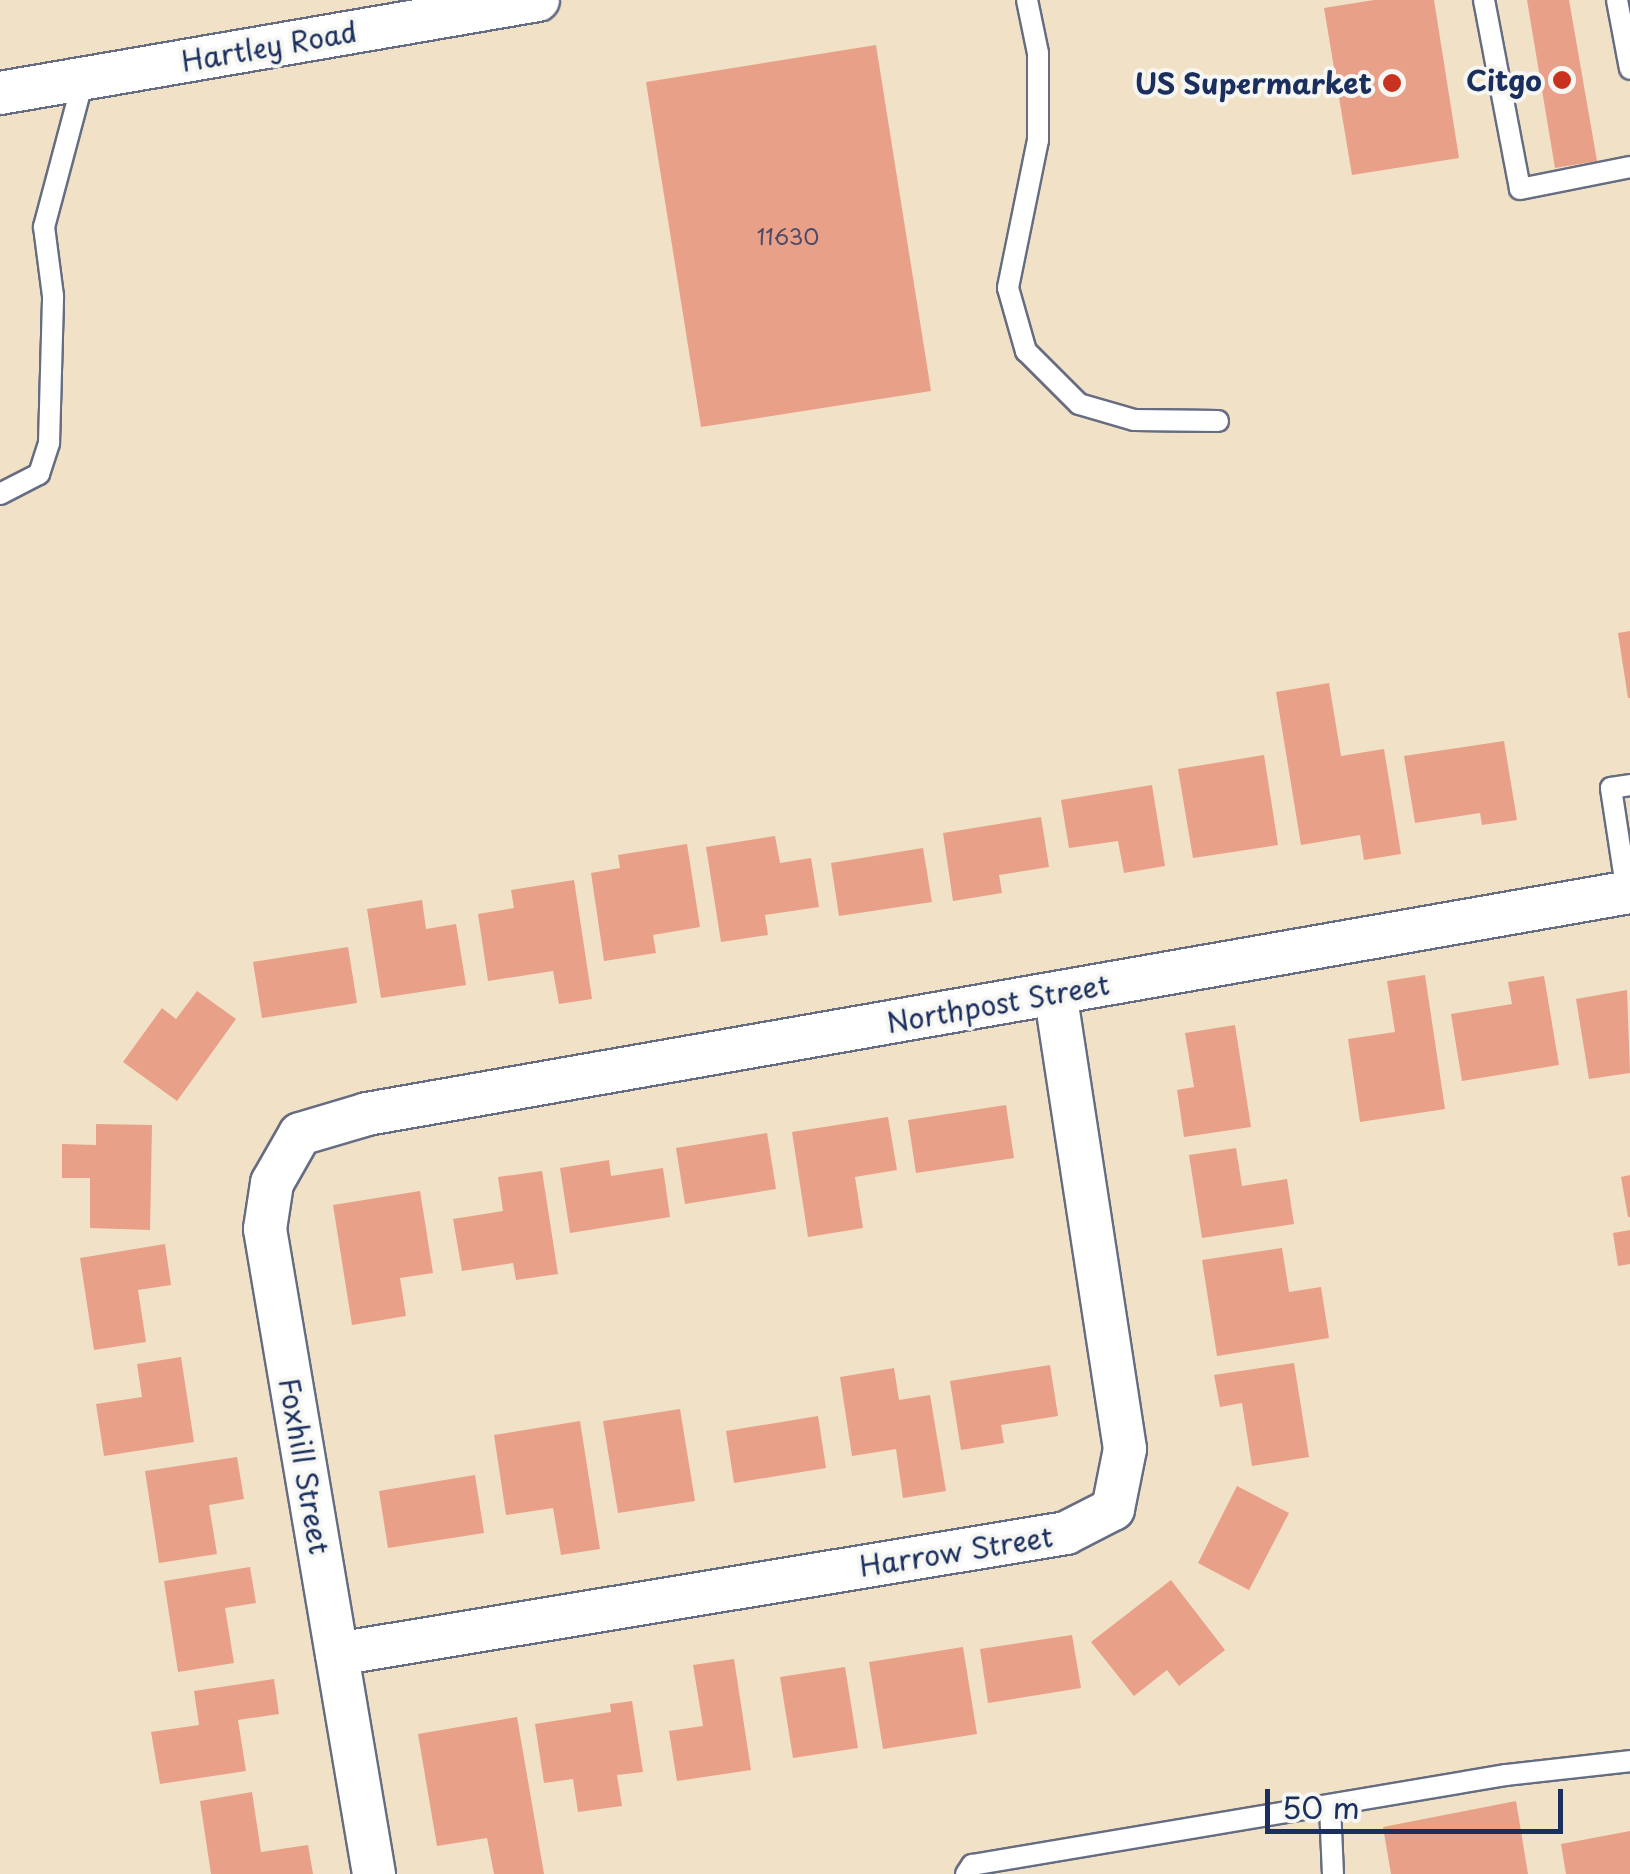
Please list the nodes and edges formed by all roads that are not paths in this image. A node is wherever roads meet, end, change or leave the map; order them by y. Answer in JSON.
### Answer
{"nodes":[{"id":1,"x":538,"y":0,"type":"edge"},
{"id":2,"x":1027,"y":0,"type":"edge"},
{"id":3,"x":1484,"y":0,"type":"edge"},
{"id":4,"x":1617,"y":0,"type":"edge"},
{"id":5,"x":476,"y":6,"type":"edge"},
{"id":6,"x":1630,"y":69,"type":"edge"},
{"id":7,"x":84,"y":77,"type":"junction"},
{"id":8,"x":0,"y":92,"type":"edge"},
{"id":9,"x":1630,"y":167,"type":"edge"},
{"id":10,"x":1218,"y":421,"type":"dead end"},
{"id":11,"x":0,"y":494,"type":"edge"},
{"id":12,"x":1630,"y":785,"type":"edge"},
{"id":13,"x":1629,"y":893,"type":"edge"},
{"id":14,"x":1056,"y":994,"type":"junction"},
{"id":15,"x":367,"y":1114,"type":"joint"},
{"id":16,"x":337,"y":1654,"type":"junction"},
{"id":17,"x":1630,"y":1760,"type":"edge"},
{"id":18,"x":1330,"y":1806,"type":"junction"},
{"id":19,"x":374,"y":1874,"type":"edge"},
{"id":20,"x":966,"y":1874,"type":"edge"},
{"id":21,"x":1333,"y":1874,"type":"edge"}],
"edges":[{"from":1,"to":5,"type":"street","name":"Hartley Road"},
{"from":2,"to":10,"type":"lane"},
{"from":3,"to":9,"type":"lane"},
{"from":4,"to":6,"type":"lane"},
{"from":5,"to":7,"type":"street","name":"Hartley Road"},
{"from":7,"to":8,"type":"street","name":"Hartley Road"},
{"from":7,"to":11,"type":"lane"},
{"from":12,"to":13,"type":"lane"},
{"from":13,"to":14,"type":"street","name":"Northpost Street"},
{"from":14,"to":15,"type":"street","name":"Northpost Street"},
{"from":14,"to":16,"type":"street","name":"Harrow Street"},
{"from":15,"to":16,"type":"street","name":"Foxhill Street"},
{"from":16,"to":19,"type":"street","name":"Foxhill Street"},
{"from":17,"to":18,"type":"lane"},
{"from":18,"to":20,"type":"lane"},
{"from":18,"to":21,"type":"lane"}]}
